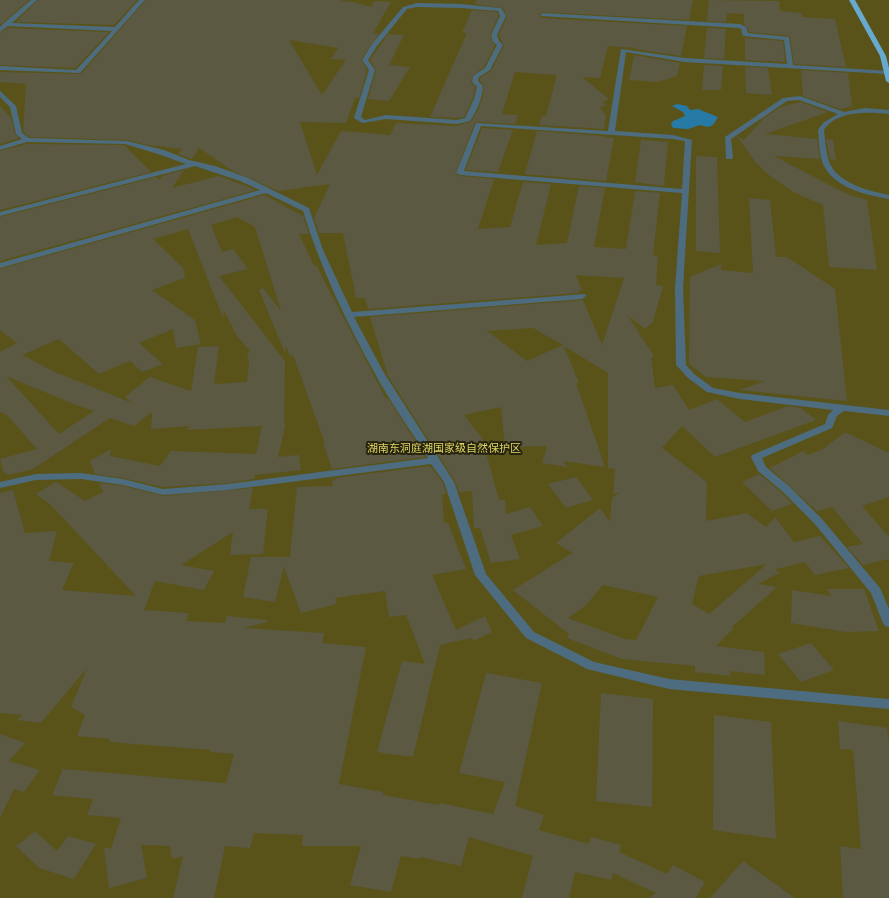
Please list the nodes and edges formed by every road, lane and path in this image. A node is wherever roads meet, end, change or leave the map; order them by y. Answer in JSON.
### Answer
{"nodes":[{"id":1,"x":34,"y":0,"type":"edge"},
{"id":2,"x":142,"y":0,"type":"edge"},
{"id":3,"x":852,"y":0,"type":"edge"},
{"id":4,"x":433,"y":2,"type":"edge"},
{"id":5,"x":543,"y":15,"type":"dead end"},
{"id":6,"x":6,"y":24,"type":"junction"},
{"id":7,"x":116,"y":29,"type":"junction"},
{"id":8,"x":0,"y":30,"type":"edge"},
{"id":9,"x":790,"y":66,"type":"junction"},
{"id":10,"x":0,"y":68,"type":"edge"},
{"id":11,"x":887,"y":72,"type":"junction"},
{"id":12,"x":889,"y":81,"type":"edge"},
{"id":13,"x":0,"y":93,"type":"edge"},
{"id":14,"x":889,"y":112,"type":"edge"},
{"id":15,"x":844,"y":114,"type":"junction"},
{"id":16,"x":468,"y":120,"type":"junction"},
{"id":17,"x":478,"y":124,"type":"junction"},
{"id":18,"x":610,"y":133,"type":"junction"},
{"id":19,"x":28,"y":140,"type":"junction"},
{"id":20,"x":0,"y":148,"type":"edge"},
{"id":21,"x":729,"y":157,"type":"dead end"},
{"id":22,"x":195,"y":164,"type":"junction"},
{"id":23,"x":266,"y":191,"type":"junction"},
{"id":24,"x":685,"y":191,"type":"junction"},
{"id":25,"x":889,"y":197,"type":"edge"},
{"id":26,"x":0,"y":214,"type":"edge"},
{"id":27,"x":0,"y":266,"type":"edge"},
{"id":28,"x":582,"y":296,"type":"dead end"},
{"id":29,"x":349,"y":315,"type":"junction"},
{"id":30,"x":841,"y":408,"type":"junction"},
{"id":31,"x":889,"y":413,"type":"edge"},
{"id":32,"x":434,"y":460,"type":"junction"},
{"id":33,"x":0,"y":485,"type":"edge"},
{"id":34,"x":889,"y":623,"type":"edge"},
{"id":35,"x":889,"y":704,"type":"edge"}],
"edges":[{"from":1,"to":6,"type":"street"},
{"from":2,"to":7,"type":"street"},
{"from":3,"to":11,"type":"main road"},
{"from":4,"to":16,"type":"street"},
{"from":4,"to":16,"type":"street"},
{"from":5,"to":9,"type":"street"},
{"from":6,"to":7,"type":"street"},
{"from":6,"to":8,"type":"street"},
{"from":7,"to":10,"type":"street"},
{"from":9,"to":11,"type":"street"},
{"from":9,"to":18,"type":"street"},
{"from":11,"to":12,"type":"main road"},
{"from":13,"to":19,"type":"street"},
{"from":14,"to":15,"type":"street"},
{"from":15,"to":21,"type":"street"},
{"from":15,"to":25,"type":"street"},
{"from":16,"to":17,"type":"street"},
{"from":17,"to":18,"type":"street"},
{"from":17,"to":24,"type":"street"},
{"from":18,"to":24,"type":"street"},
{"from":19,"to":20,"type":"street"},
{"from":19,"to":22,"type":"street"},
{"from":22,"to":23,"type":"street"},
{"from":22,"to":26,"type":"street"},
{"from":23,"to":27,"type":"street"},
{"from":23,"to":29,"type":"street"},
{"from":24,"to":30,"type":"street"},
{"from":28,"to":29,"type":"street"},
{"from":29,"to":32,"type":"street"},
{"from":30,"to":31,"type":"street"},
{"from":30,"to":34,"type":"street"},
{"from":32,"to":33,"type":"street"},
{"from":32,"to":35,"type":"street"}]}
